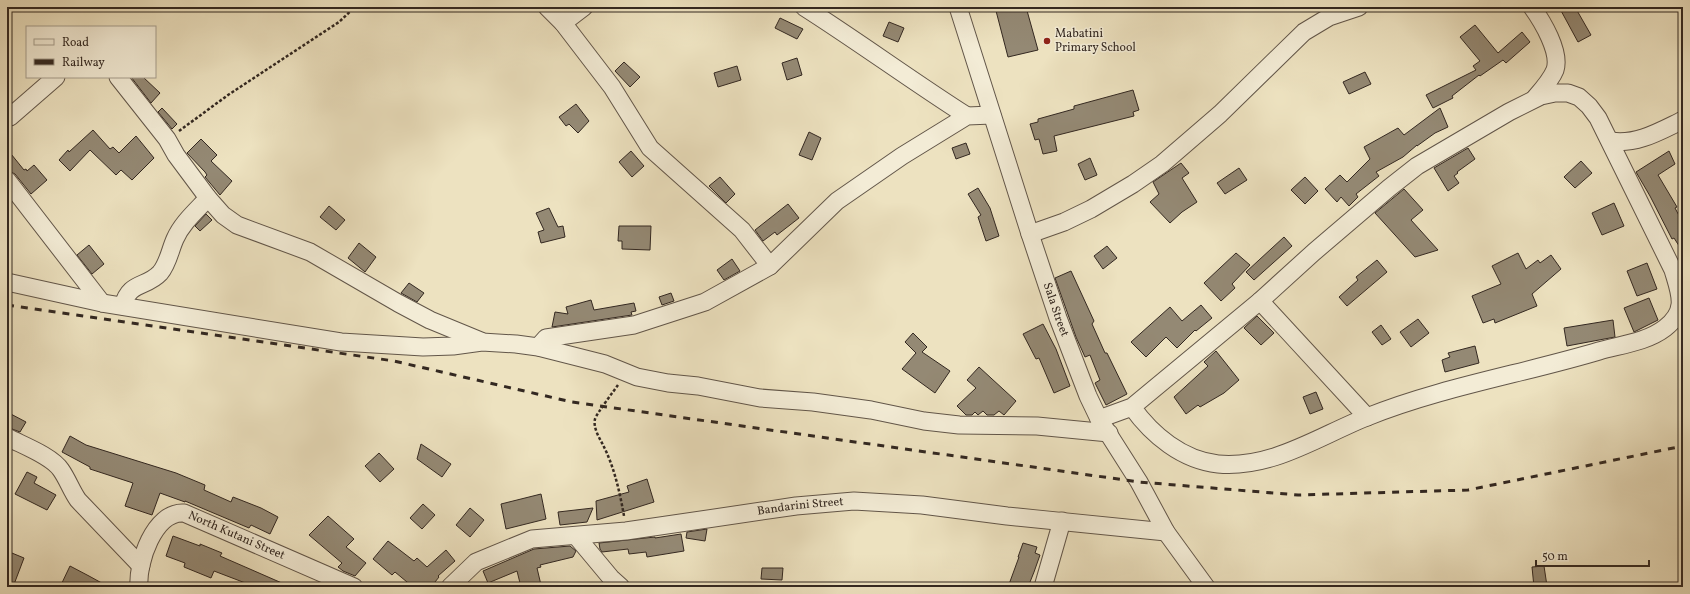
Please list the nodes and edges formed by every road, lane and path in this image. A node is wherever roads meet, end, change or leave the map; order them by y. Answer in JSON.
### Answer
{"nodes":[{"id":1,"x":356,"y":7,"type":"edge"},
{"id":2,"x":548,"y":7,"type":"edge"},
{"id":3,"x":584,"y":7,"type":"edge"},
{"id":4,"x":804,"y":7,"type":"edge"},
{"id":5,"x":958,"y":7,"type":"edge"},
{"id":6,"x":1359,"y":7,"type":"edge"},
{"id":7,"x":1532,"y":7,"type":"edge"},
{"id":8,"x":563,"y":23,"type":"junction"},
{"id":9,"x":55,"y":78,"type":"edge"},
{"id":10,"x":119,"y":78,"type":"edge"},
{"id":11,"x":1535,"y":98,"type":"junction"},
{"id":12,"x":992,"y":115,"type":"junction"},
{"id":13,"x":967,"y":116,"type":"junction"},
{"id":14,"x":10,"y":117,"type":"dead end"},
{"id":15,"x":1683,"y":120,"type":"edge"},
{"id":16,"x":167,"y":139,"type":"junction"},
{"id":17,"x":1611,"y":141,"type":"junction"},
{"id":18,"x":7,"y":180,"type":"edge"},
{"id":19,"x":208,"y":198,"type":"junction"},
{"id":20,"x":1030,"y":234,"type":"junction"},
{"id":21,"x":770,"y":266,"type":"junction"},
{"id":22,"x":1678,"y":269,"type":"edge"},
{"id":23,"x":7,"y":282,"type":"edge"},
{"id":24,"x":1260,"y":301,"type":"junction"},
{"id":25,"x":102,"y":304,"type":"junction"},
{"id":26,"x":123,"y":306,"type":"junction"},
{"id":27,"x":482,"y":342,"type":"junction"},
{"id":28,"x":538,"y":347,"type":"junction"},
{"id":29,"x":623,"y":371,"type":"junction"},
{"id":30,"x":1132,"y":407,"type":"junction"},
{"id":31,"x":1367,"y":417,"type":"junction"},
{"id":32,"x":1099,"y":419,"type":"junction"},
{"id":33,"x":1109,"y":433,"type":"junction"},
{"id":34,"x":7,"y":437,"type":"edge"},
{"id":35,"x":1062,"y":521,"type":"junction"},
{"id":36,"x":626,"y":531,"type":"junction"},
{"id":37,"x":1166,"y":532,"type":"junction"},
{"id":38,"x":576,"y":536,"type":"junction"},
{"id":39,"x":141,"y":566,"type":"junction"},
{"id":40,"x":1200,"y":584,"type":"edge"},
{"id":41,"x":139,"y":587,"type":"edge"},
{"id":42,"x":354,"y":587,"type":"edge"},
{"id":43,"x":450,"y":587,"type":"edge"},
{"id":44,"x":621,"y":587,"type":"edge"},
{"id":45,"x":1043,"y":587,"type":"edge"}],
"edges":[{"from":1,"to":16,"type":"path"},
{"from":2,"to":8,"type":"street"},
{"from":3,"to":8,"type":"street"},
{"from":4,"to":13,"type":"street"},
{"from":5,"to":12,"type":"street","name":"Sala Street"},
{"from":6,"to":20,"type":"street"},
{"from":7,"to":11,"type":"street"},
{"from":8,"to":21,"type":"street"},
{"from":9,"to":14,"type":"street"},
{"from":10,"to":16,"type":"street"},
{"from":11,"to":17,"type":"street"},
{"from":11,"to":24,"type":"street"},
{"from":12,"to":13,"type":"street"},
{"from":12,"to":20,"type":"street","name":"Sala Street"},
{"from":13,"to":21,"type":"street"},
{"from":15,"to":17,"type":"street"},
{"from":16,"to":19,"type":"street"},
{"from":17,"to":22,"type":"street"},
{"from":18,"to":25,"type":"street"},
{"from":19,"to":26,"type":"street"},
{"from":19,"to":27,"type":"street"},
{"from":20,"to":32,"type":"street","name":"Sala Street"},
{"from":21,"to":28,"type":"street"},
{"from":22,"to":31,"type":"street"},
{"from":23,"to":25,"type":"street"},
{"from":24,"to":30,"type":"street"},
{"from":24,"to":31,"type":"street"},
{"from":25,"to":26,"type":"street"},
{"from":26,"to":27,"type":"street"},
{"from":27,"to":28,"type":"street"},
{"from":28,"to":29,"type":"street"},
{"from":29,"to":33,"type":"street"},
{"from":29,"to":36,"type":"path"},
{"from":30,"to":31,"type":"street"},
{"from":30,"to":32,"type":"street"},
{"from":32,"to":33,"type":"street","name":"Sala Street"},
{"from":33,"to":37,"type":"street","name":"Sala Street"},
{"from":34,"to":39,"type":"street"},
{"from":35,"to":36,"type":"street","name":"Bandarini Street"},
{"from":35,"to":37,"type":"street","name":"Bandarini Street"},
{"from":35,"to":45,"type":"street"},
{"from":36,"to":38,"type":"street","name":"Bandarini Street"},
{"from":37,"to":40,"type":"street","name":"Sala Street"},
{"from":38,"to":43,"type":"street","name":"Bandarini Street"},
{"from":38,"to":44,"type":"street"},
{"from":39,"to":41,"type":"street","name":"North Kutani Street"},
{"from":39,"to":42,"type":"street","name":"North Kutani Street"}]}
